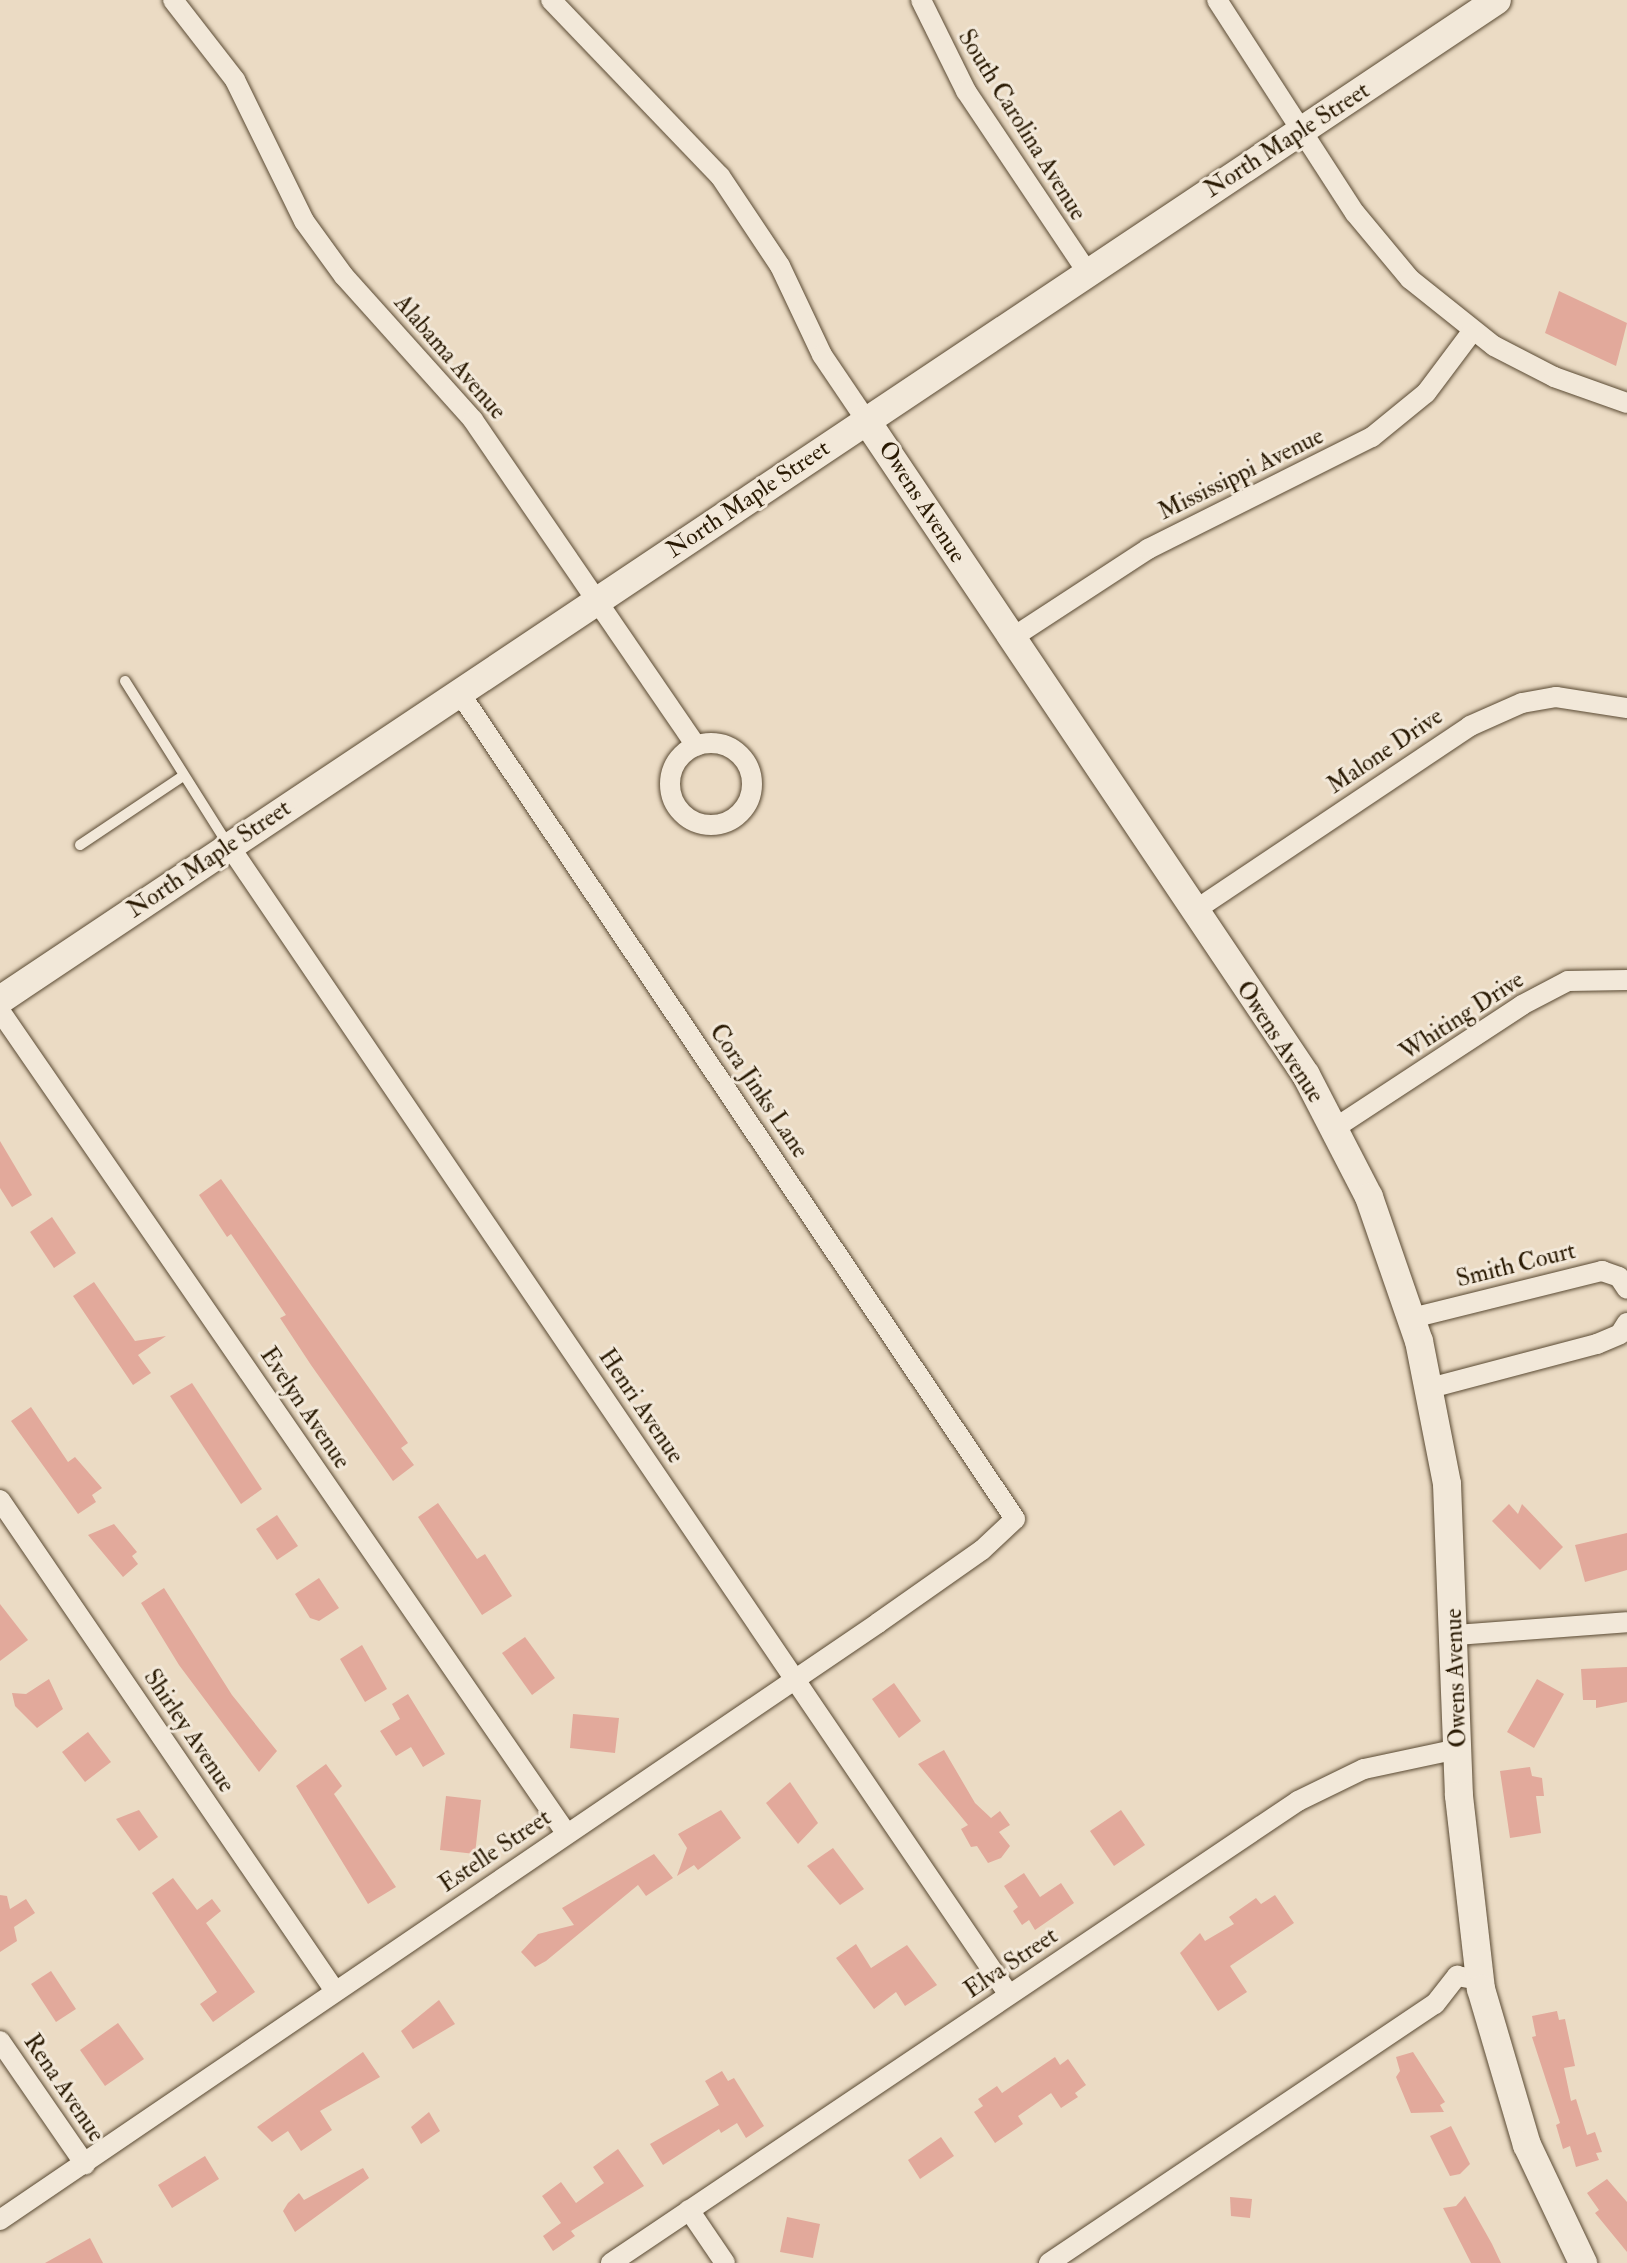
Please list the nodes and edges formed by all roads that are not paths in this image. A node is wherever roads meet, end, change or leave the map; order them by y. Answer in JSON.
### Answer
{"nodes":[{"id":1,"x":173,"y":0,"type":"edge"},
{"id":2,"x":551,"y":0,"type":"edge"},
{"id":3,"x":921,"y":0,"type":"edge"},
{"id":4,"x":1217,"y":0,"type":"edge"},
{"id":5,"x":1497,"y":0,"type":"edge"},
{"id":6,"x":1299,"y":130,"type":"junction"},
{"id":7,"x":1088,"y":273,"type":"junction"},
{"id":8,"x":1471,"y":333,"type":"junction"},
{"id":9,"x":1627,"y":403,"type":"edge"},
{"id":10,"x":866,"y":420,"type":"junction"},
{"id":11,"x":596,"y":600,"type":"junction"},
{"id":12,"x":1012,"y":638,"type":"junction"},
{"id":13,"x":125,"y":681,"type":"dead end"},
{"id":14,"x":459,"y":692,"type":"junction"},
{"id":15,"x":1627,"y":708,"type":"edge"},
{"id":16,"x":696,"y":746,"type":"junction"},
{"id":17,"x":183,"y":776,"type":"junction"},
{"id":18,"x":80,"y":845,"type":"dead end"},
{"id":19,"x":230,"y":847,"type":"junction"},
{"id":20,"x":1194,"y":911,"type":"junction"},
{"id":21,"x":1627,"y":980,"type":"edge"},
{"id":22,"x":0,"y":1000,"type":"edge"},
{"id":23,"x":0,"y":1011,"type":"edge"},
{"id":24,"x":1335,"y":1128,"type":"junction"},
{"id":25,"x":1627,"y":1289,"type":"edge"},
{"id":26,"x":1412,"y":1318,"type":"junction"},
{"id":27,"x":1627,"y":1323,"type":"edge"},
{"id":28,"x":1430,"y":1388,"type":"junction"},
{"id":29,"x":0,"y":1500,"type":"edge"},
{"id":30,"x":1015,"y":1519,"type":"joint"},
{"id":31,"x":1627,"y":1622,"type":"edge"},
{"id":32,"x":1456,"y":1635,"type":"junction"},
{"id":33,"x":795,"y":1677,"type":"junction"},
{"id":34,"x":1458,"y":1749,"type":"junction"},
{"id":35,"x":567,"y":1834,"type":"junction"},
{"id":36,"x":1479,"y":1980,"type":"junction"},
{"id":37,"x":335,"y":1991,"type":"junction"},
{"id":38,"x":1009,"y":1995,"type":"junction"},
{"id":39,"x":0,"y":2041,"type":"edge"},
{"id":40,"x":85,"y":2164,"type":"junction"},
{"id":41,"x":689,"y":2210,"type":"junction"},
{"id":42,"x":0,"y":2220,"type":"edge"},
{"id":43,"x":611,"y":2263,"type":"edge"},
{"id":44,"x":725,"y":2263,"type":"edge"},
{"id":45,"x":1049,"y":2263,"type":"edge"},
{"id":46,"x":1583,"y":2263,"type":"edge"}],
"edges":[{"from":1,"to":11,"type":"street","name":"Alabama Avenue"},
{"from":2,"to":10,"type":"street","name":"Owens Avenue"},
{"from":3,"to":7,"type":"street","name":"South Carolina Avenue"},
{"from":4,"to":6,"type":"street"},
{"from":5,"to":6,"type":"street","name":"North Maple Street"},
{"from":6,"to":7,"type":"street","name":"North Maple Street"},
{"from":6,"to":8,"type":"street"},
{"from":7,"to":10,"type":"street","name":"North Maple Street"},
{"from":8,"to":9,"type":"street"},
{"from":8,"to":12,"type":"street","name":"Mississippi Avenue"},
{"from":10,"to":11,"type":"street","name":"North Maple Street"},
{"from":10,"to":12,"type":"street","name":"Owens Avenue"},
{"from":11,"to":14,"type":"street","name":"North Maple Street"},
{"from":11,"to":16,"type":"street","name":"Alabama Avenue"},
{"from":12,"to":20,"type":"street","name":"Owens Avenue"},
{"from":13,"to":17,"type":"lane"},
{"from":14,"to":19,"type":"street","name":"North Maple Street"},
{"from":14,"to":30,"type":"street","name":"Cora Jinks Lane"},
{"from":15,"to":20,"type":"street","name":"Malone Drive"},
{"from":16,"to":16,"type":"street"},
{"from":17,"to":18,"type":"lane"},
{"from":17,"to":19,"type":"lane"},
{"from":19,"to":22,"type":"street","name":"North Maple Street"},
{"from":19,"to":33,"type":"street","name":"Henri Avenue"},
{"from":20,"to":24,"type":"street","name":"Owens Avenue"},
{"from":21,"to":24,"type":"street","name":"Whiting Drive"},
{"from":23,"to":35,"type":"street","name":"Evelyn Avenue"},
{"from":24,"to":26,"type":"street","name":"Owens Avenue"},
{"from":25,"to":26,"type":"street","name":"Smith Court"},
{"from":26,"to":28,"type":"street","name":"Owens Avenue"},
{"from":27,"to":28,"type":"street"},
{"from":28,"to":32,"type":"street","name":"Owens Avenue"},
{"from":29,"to":37,"type":"street","name":"Shirley Avenue"},
{"from":30,"to":33,"type":"street","name":"Estelle Street"},
{"from":31,"to":32,"type":"street"},
{"from":32,"to":34,"type":"street","name":"Owens Avenue"},
{"from":33,"to":35,"type":"street","name":"Estelle Street"},
{"from":33,"to":38,"type":"street","name":"Henri Avenue"},
{"from":34,"to":36,"type":"street","name":"Owens Avenue"},
{"from":34,"to":38,"type":"street","name":"Elva Street"},
{"from":35,"to":37,"type":"street","name":"Estelle Street"},
{"from":36,"to":45,"type":"street"},
{"from":36,"to":46,"type":"street","name":"Owens Avenue"},
{"from":37,"to":40,"type":"street","name":"Estelle Street"},
{"from":38,"to":41,"type":"street","name":"Elva Street"},
{"from":39,"to":40,"type":"street","name":"Rena Avenue"},
{"from":40,"to":42,"type":"street","name":"Estelle Street"},
{"from":41,"to":43,"type":"street","name":"Elva Street"},
{"from":41,"to":44,"type":"street"}]}
